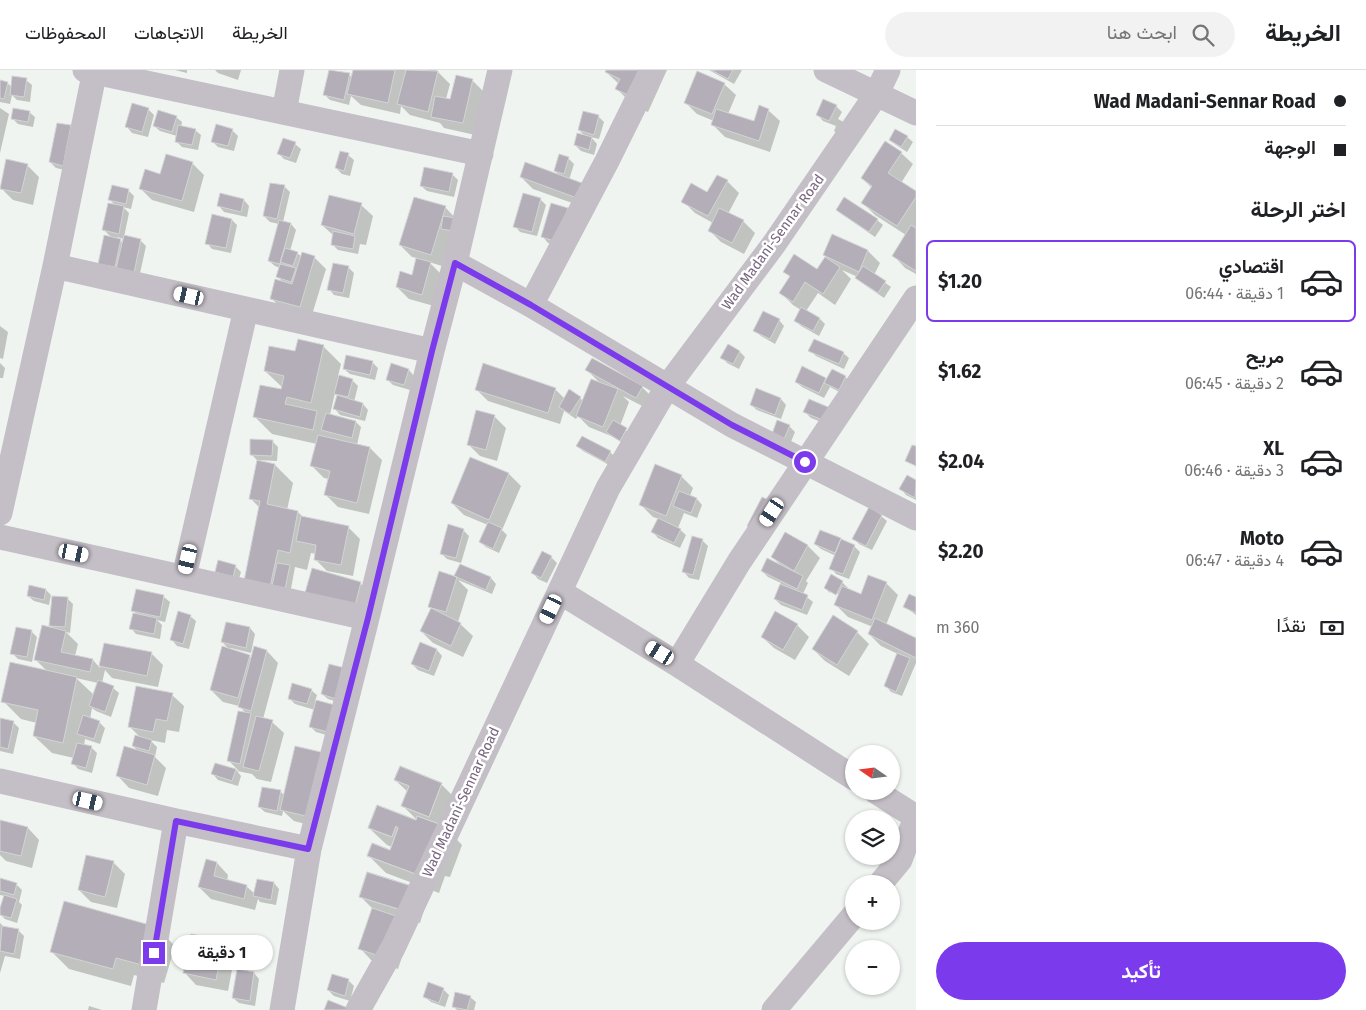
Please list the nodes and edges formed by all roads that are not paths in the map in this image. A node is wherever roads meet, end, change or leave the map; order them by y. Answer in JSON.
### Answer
{"nodes":[{"id":1,"x":292,"y":70,"type":"edge"},
{"id":2,"x":500,"y":70,"type":"edge"},
{"id":3,"x":652,"y":70,"type":"edge"},
{"id":4,"x":826,"y":70,"type":"edge"},
{"id":5,"x":888,"y":70,"type":"edge"},
{"id":6,"x":92,"y":71,"type":"edge"},
{"id":7,"x":876,"y":95,"type":"junction"},
{"id":8,"x":284,"y":112,"type":"junction"},
{"id":9,"x":916,"y":113,"type":"edge"},
{"id":10,"x":480,"y":154,"type":"junction"},
{"id":11,"x":455,"y":263,"type":"junction"},
{"id":12,"x":55,"y":266,"type":"junction"},
{"id":13,"x":916,"y":298,"type":"edge"},
{"id":14,"x":531,"y":305,"type":"junction"},
{"id":15,"x":246,"y":309,"type":"junction"},
{"id":16,"x":432,"y":351,"type":"junction"},
{"id":17,"x":667,"y":387,"type":"junction"},
{"id":18,"x":805,"y":462,"type":"junction"},
{"id":19,"x":0,"y":512,"type":"edge"},
{"id":20,"x":916,"y":518,"type":"edge"},
{"id":21,"x":0,"y":537,"type":"edge"},
{"id":22,"x":184,"y":577,"type":"junction"},
{"id":23,"x":560,"y":592,"type":"junction"},
{"id":24,"x":368,"y":618,"type":"junction"},
{"id":25,"x":677,"y":664,"type":"junction"},
{"id":26,"x":845,"y":772,"type":"edge"},
{"id":27,"x":0,"y":781,"type":"edge"},
{"id":28,"x":889,"y":800,"type":"edge"},
{"id":29,"x":916,"y":817,"type":"edge"},
{"id":30,"x":176,"y":821,"type":"junction"},
{"id":31,"x":308,"y":849,"type":"junction"},
{"id":32,"x":908,"y":866,"type":"edge"},
{"id":33,"x":894,"y":875,"type":"edge"},
{"id":34,"x":845,"y":926,"type":"edge"},
{"id":35,"x":144,"y":1010,"type":"edge"},
{"id":36,"x":282,"y":1010,"type":"edge"},
{"id":37,"x":358,"y":1010,"type":"edge"},
{"id":38,"x":774,"y":1010,"type":"edge"}],
"edges":[{"from":1,"to":8,"type":"street"},
{"from":2,"to":10,"type":"street"},
{"from":3,"to":14,"type":"street"},
{"from":4,"to":7,"type":"street"},
{"from":5,"to":7,"type":"street","name":"Wad Madani-Sennar Road"},
{"from":6,"to":8,"type":"street"},
{"from":6,"to":12,"type":"street"},
{"from":7,"to":9,"type":"street"},
{"from":7,"to":17,"type":"street","name":"Wad Madani-Sennar Road"},
{"from":8,"to":10,"type":"street"},
{"from":10,"to":11,"type":"street"},
{"from":11,"to":14,"type":"street"},
{"from":11,"to":16,"type":"street"},
{"from":12,"to":15,"type":"street"},
{"from":12,"to":19,"type":"street"},
{"from":13,"to":18,"type":"street"},
{"from":14,"to":17,"type":"street"},
{"from":15,"to":16,"type":"street"},
{"from":15,"to":22,"type":"street"},
{"from":16,"to":24,"type":"street"},
{"from":17,"to":18,"type":"street"},
{"from":17,"to":23,"type":"street","name":"Wad Madani-Sennar Road"},
{"from":18,"to":20,"type":"street"},
{"from":18,"to":25,"type":"street"},
{"from":21,"to":22,"type":"street"},
{"from":22,"to":24,"type":"street"},
{"from":23,"to":25,"type":"street"},
{"from":23,"to":37,"type":"street","name":"Wad Madani-Sennar Road"},
{"from":24,"to":31,"type":"street"},
{"from":25,"to":26,"type":"street"},
{"from":27,"to":30,"type":"street"},
{"from":28,"to":29,"type":"street"},
{"from":29,"to":32,"type":"street"},
{"from":30,"to":31,"type":"street"},
{"from":30,"to":35,"type":"street"},
{"from":31,"to":36,"type":"street"},
{"from":32,"to":33,"type":"street"},
{"from":34,"to":38,"type":"street"}]}
